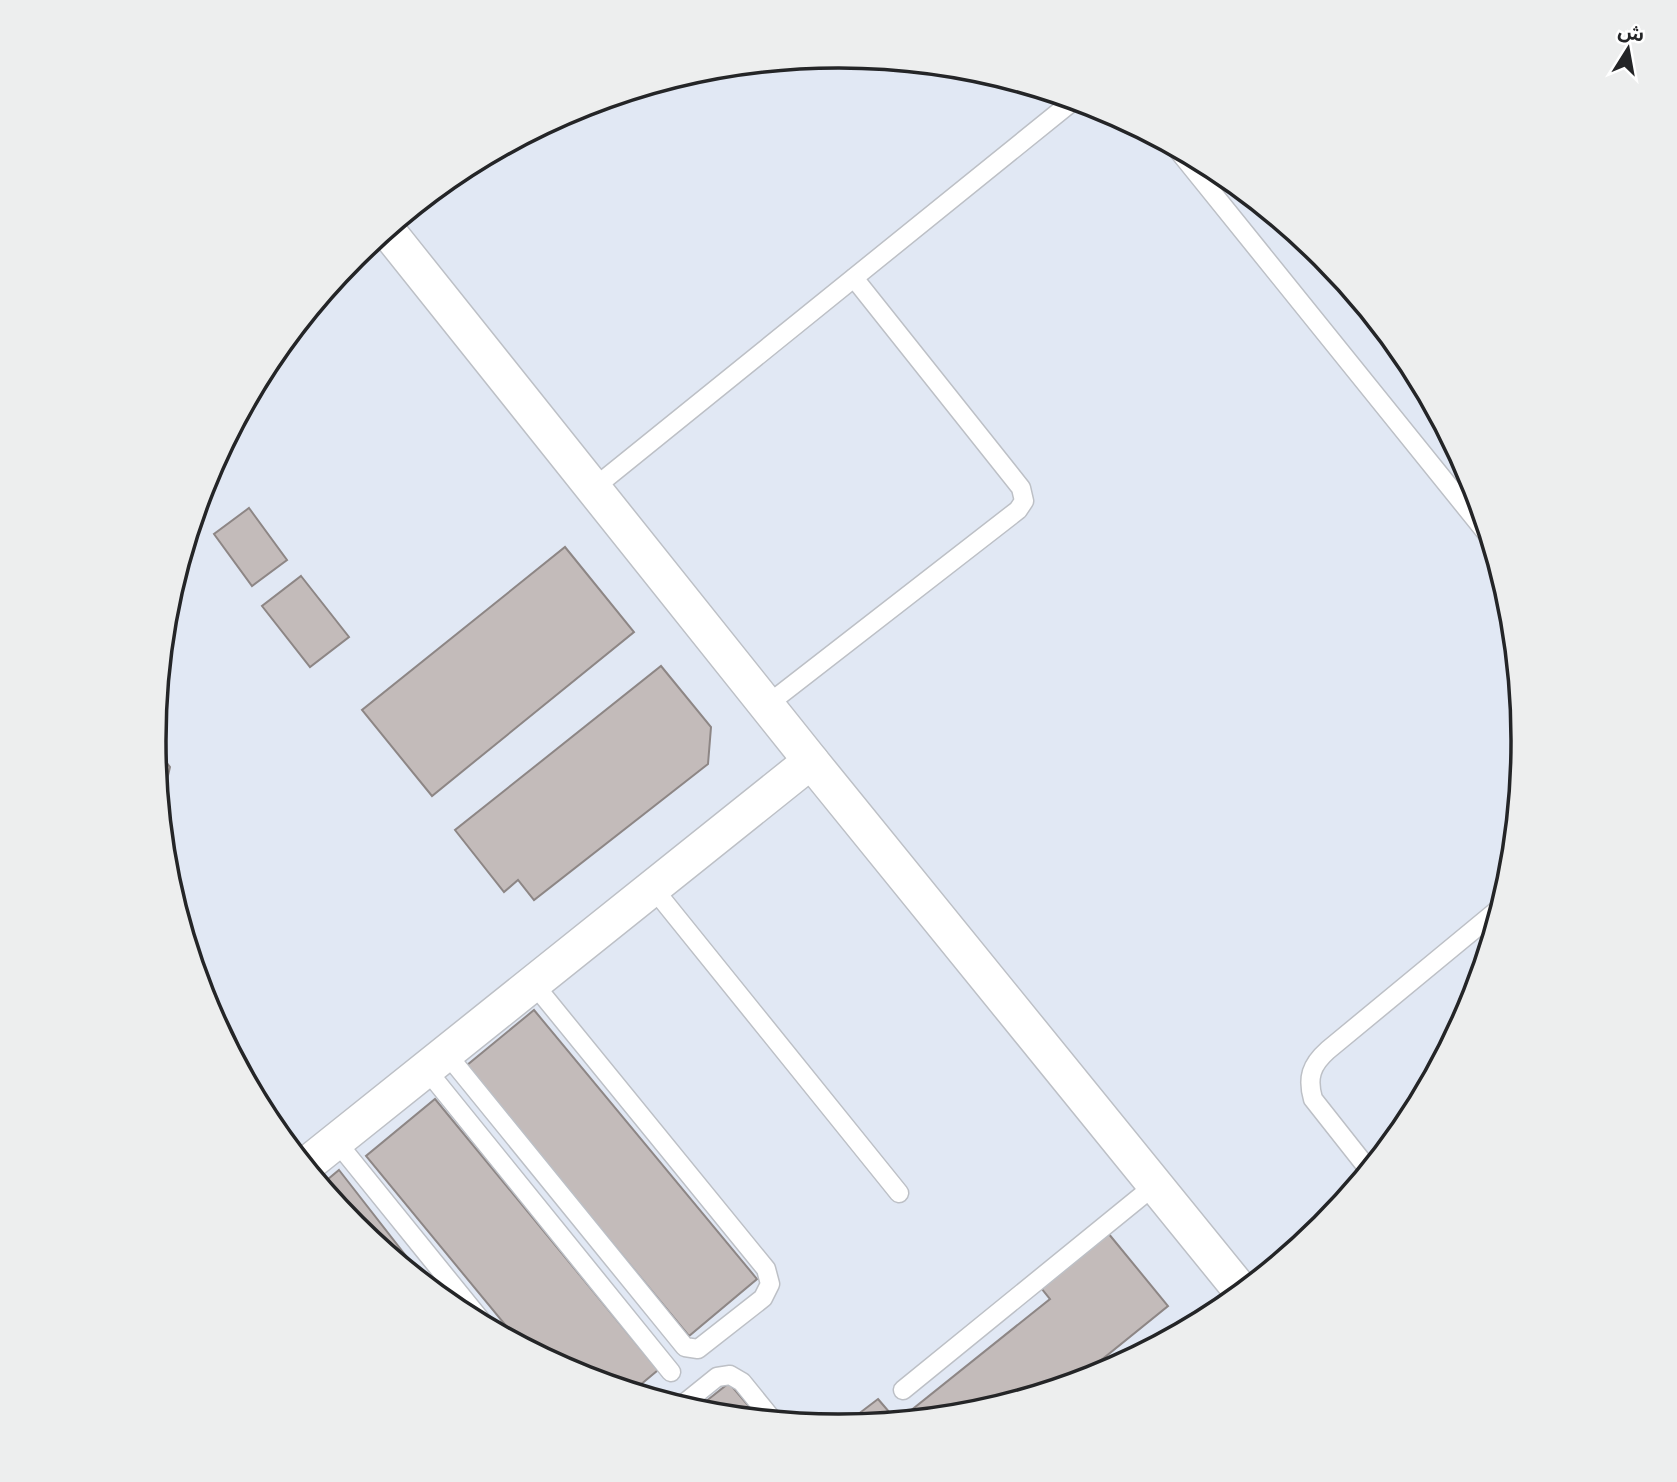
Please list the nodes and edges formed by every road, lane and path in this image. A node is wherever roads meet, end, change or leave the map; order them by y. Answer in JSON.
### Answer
{"nodes":[{"id":1,"x":1065,"y":108,"type":"edge"},
{"id":2,"x":1194,"y":171,"type":"edge"},
{"id":3,"x":393,"y":237,"type":"edge"},
{"id":4,"x":854,"y":278,"type":"junction"},
{"id":5,"x":595,"y":486,"type":"junction"},
{"id":6,"x":1472,"y":515,"type":"edge"},
{"id":7,"x":767,"y":705,"type":"junction"},
{"id":8,"x":811,"y":761,"type":"junction"},
{"id":9,"x":653,"y":888,"type":"junction"},
{"id":10,"x":1487,"y":919,"type":"edge"},
{"id":11,"x":533,"y":983,"type":"junction"},
{"id":12,"x":436,"y":1061,"type":"junction"},
{"id":13,"x":336,"y":1141,"type":"junction"},
{"id":14,"x":312,"y":1160,"type":"edge"},
{"id":15,"x":1363,"y":1162,"type":"edge"},
{"id":16,"x":1155,"y":1185,"type":"junction"},
{"id":17,"x":899,"y":1193,"type":"dead end"},
{"id":18,"x":1236,"y":1283,"type":"edge"},
{"id":19,"x":464,"y":1299,"type":"edge"},
{"id":20,"x":671,"y":1372,"type":"dead end"},
{"id":21,"x":903,"y":1390,"type":"dead end"},
{"id":22,"x":692,"y":1397,"type":"edge"},
{"id":23,"x":764,"y":1409,"type":"edge"}],
"edges":[{"from":1,"to":4,"type":"lane"},
{"from":2,"to":6,"type":"lane"},
{"from":3,"to":5,"type":"street"},
{"from":4,"to":5,"type":"lane"},
{"from":4,"to":7,"type":"lane"},
{"from":5,"to":7,"type":"street"},
{"from":7,"to":8,"type":"street"},
{"from":8,"to":9,"type":"street"},
{"from":8,"to":16,"type":"street"},
{"from":9,"to":11,"type":"street"},
{"from":9,"to":17,"type":"lane"},
{"from":10,"to":15,"type":"lane"},
{"from":11,"to":12,"type":"street"},
{"from":11,"to":12,"type":"lane"},
{"from":12,"to":13,"type":"street"},
{"from":12,"to":20,"type":"lane"},
{"from":13,"to":14,"type":"street"},
{"from":13,"to":19,"type":"lane"},
{"from":16,"to":18,"type":"street"},
{"from":16,"to":21,"type":"lane"},
{"from":22,"to":23,"type":"lane"}]}
